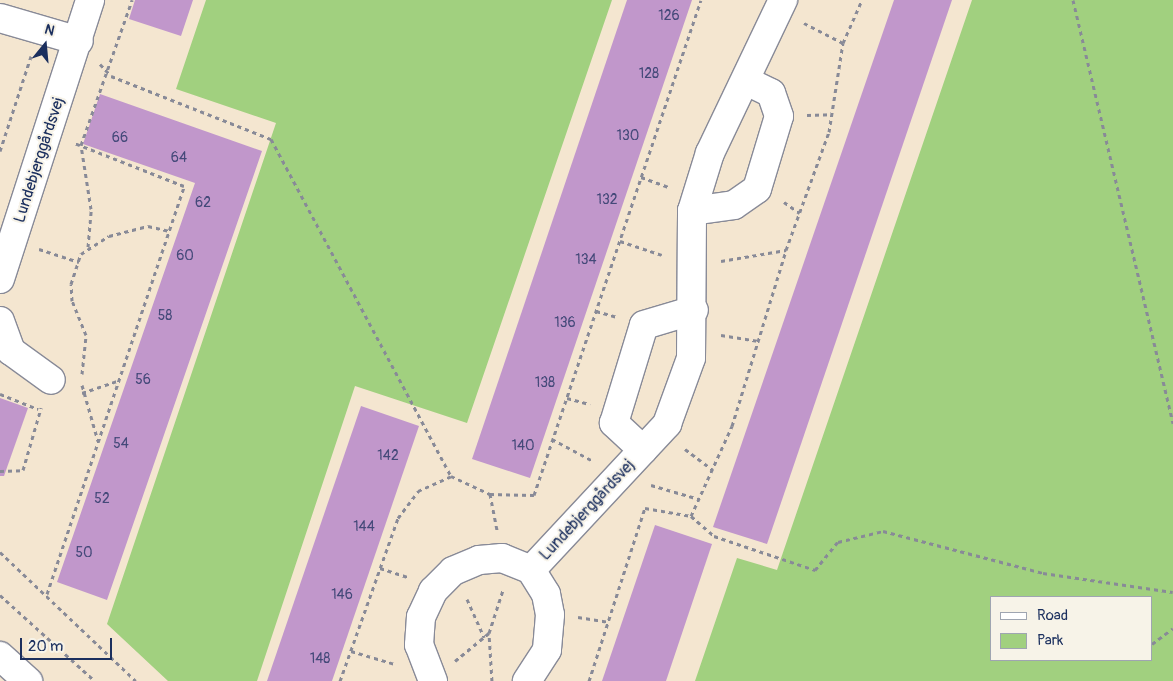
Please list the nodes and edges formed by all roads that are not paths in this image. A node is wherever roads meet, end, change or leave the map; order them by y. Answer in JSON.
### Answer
{"nodes":[{"id":1,"x":90,"y":0,"type":"edge"},
{"id":2,"x":783,"y":0,"type":"edge"},
{"id":3,"x":0,"y":18,"type":"edge"},
{"id":4,"x":79,"y":42,"type":"junction"},
{"id":5,"x":746,"y":81,"type":"junction"},
{"id":6,"x":692,"y":211,"type":"junction"},
{"id":7,"x":0,"y":279,"type":"edge"},
{"id":8,"x":0,"y":321,"type":"edge"},
{"id":9,"x":693,"y":321,"type":"junction"},
{"id":10,"x":49,"y":393,"type":"road end"},
{"id":11,"x":652,"y":441,"type":"junction"},
{"id":12,"x":531,"y":570,"type":"junction"},
{"id":13,"x":0,"y":656,"type":"edge"},
{"id":14,"x":429,"y":673,"type":"edge"},
{"id":15,"x":28,"y":681,"type":"edge"},
{"id":16,"x":527,"y":681,"type":"edge"}],
"edges":[{"from":1,"to":4,"type":"street","name":"Lundebjerggårdsvej"},
{"from":2,"to":5,"type":"street","name":"Lundebjerggårdsvej"},
{"from":3,"to":4,"type":"street"},
{"from":4,"to":7,"type":"street","name":"Lundebjerggårdsvej"},
{"from":5,"to":6,"type":"street","name":"Lundebjerggårdsvej"},
{"from":5,"to":6,"type":"street"},
{"from":6,"to":9,"type":"street","name":"Lundebjerggårdsvej"},
{"from":8,"to":10,"type":"street"},
{"from":9,"to":11,"type":"street","name":"Lundebjerggårdsvej"},
{"from":9,"to":11,"type":"street","name":"Lundebjerggårdsvej"},
{"from":11,"to":12,"type":"street","name":"Lundebjerggårdsvej"},
{"from":12,"to":14,"type":"street"},
{"from":12,"to":16,"type":"street"},
{"from":13,"to":15,"type":"street"}]}
